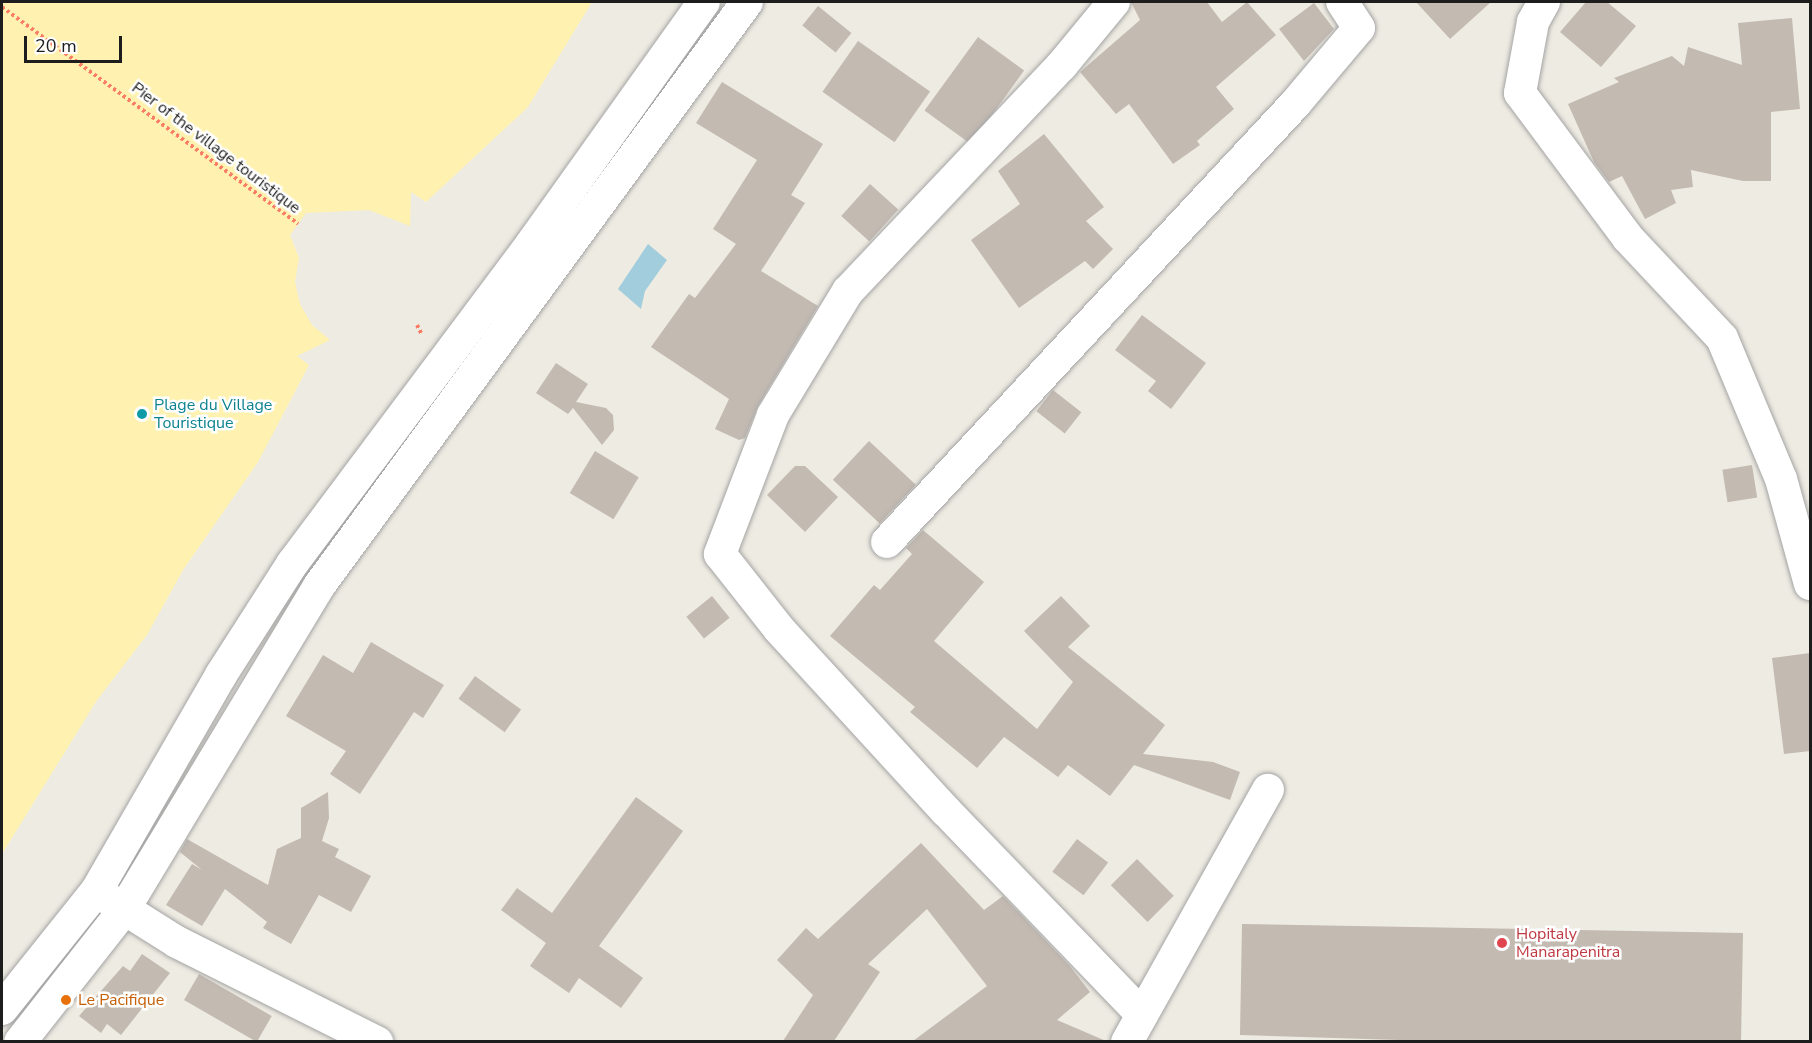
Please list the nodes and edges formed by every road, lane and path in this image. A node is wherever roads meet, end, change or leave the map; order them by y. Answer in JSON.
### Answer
{"nodes":[{"id":1,"x":747,"y":2,"type":"edge"},
{"id":2,"x":1114,"y":2,"type":"edge"},
{"id":3,"x":1342,"y":2,"type":"edge"},
{"id":4,"x":1544,"y":2,"type":"edge"},
{"id":5,"x":2,"y":7,"type":"edge"},
{"id":6,"x":700,"y":7,"type":"edge"},
{"id":7,"x":721,"y":36,"type":"junction"},
{"id":8,"x":298,"y":224,"type":"dead end"},
{"id":9,"x":887,"y":542,"type":"dead end"},
{"id":10,"x":1810,"y":584,"type":"edge"},
{"id":11,"x":1268,"y":790,"type":"dead end"},
{"id":12,"x":97,"y":890,"type":"junction"},
{"id":13,"x":123,"y":911,"type":"junction"},
{"id":14,"x":2,"y":1009,"type":"edge"},
{"id":15,"x":1141,"y":1014,"type":"junction"},
{"id":16,"x":339,"y":1033,"type":"edge"},
{"id":17,"x":21,"y":1041,"type":"edge"},
{"id":18,"x":377,"y":1041,"type":"edge"},
{"id":19,"x":1127,"y":1041,"type":"edge"}],
"edges":[{"from":1,"to":7,"type":"street"},
{"from":2,"to":15,"type":"street"},
{"from":3,"to":9,"type":"street"},
{"from":4,"to":10,"type":"street"},
{"from":5,"to":8,"type":"path","name":"Pier of the village touristique"},
{"from":6,"to":7,"type":"street"},
{"from":6,"to":12,"type":"street"},
{"from":7,"to":13,"type":"street"},
{"from":11,"to":15,"type":"street"},
{"from":12,"to":13,"type":"street"},
{"from":12,"to":14,"type":"street"},
{"from":13,"to":16,"type":"street"},
{"from":13,"to":17,"type":"street"},
{"from":15,"to":19,"type":"street"},
{"from":16,"to":18,"type":"street"}]}
